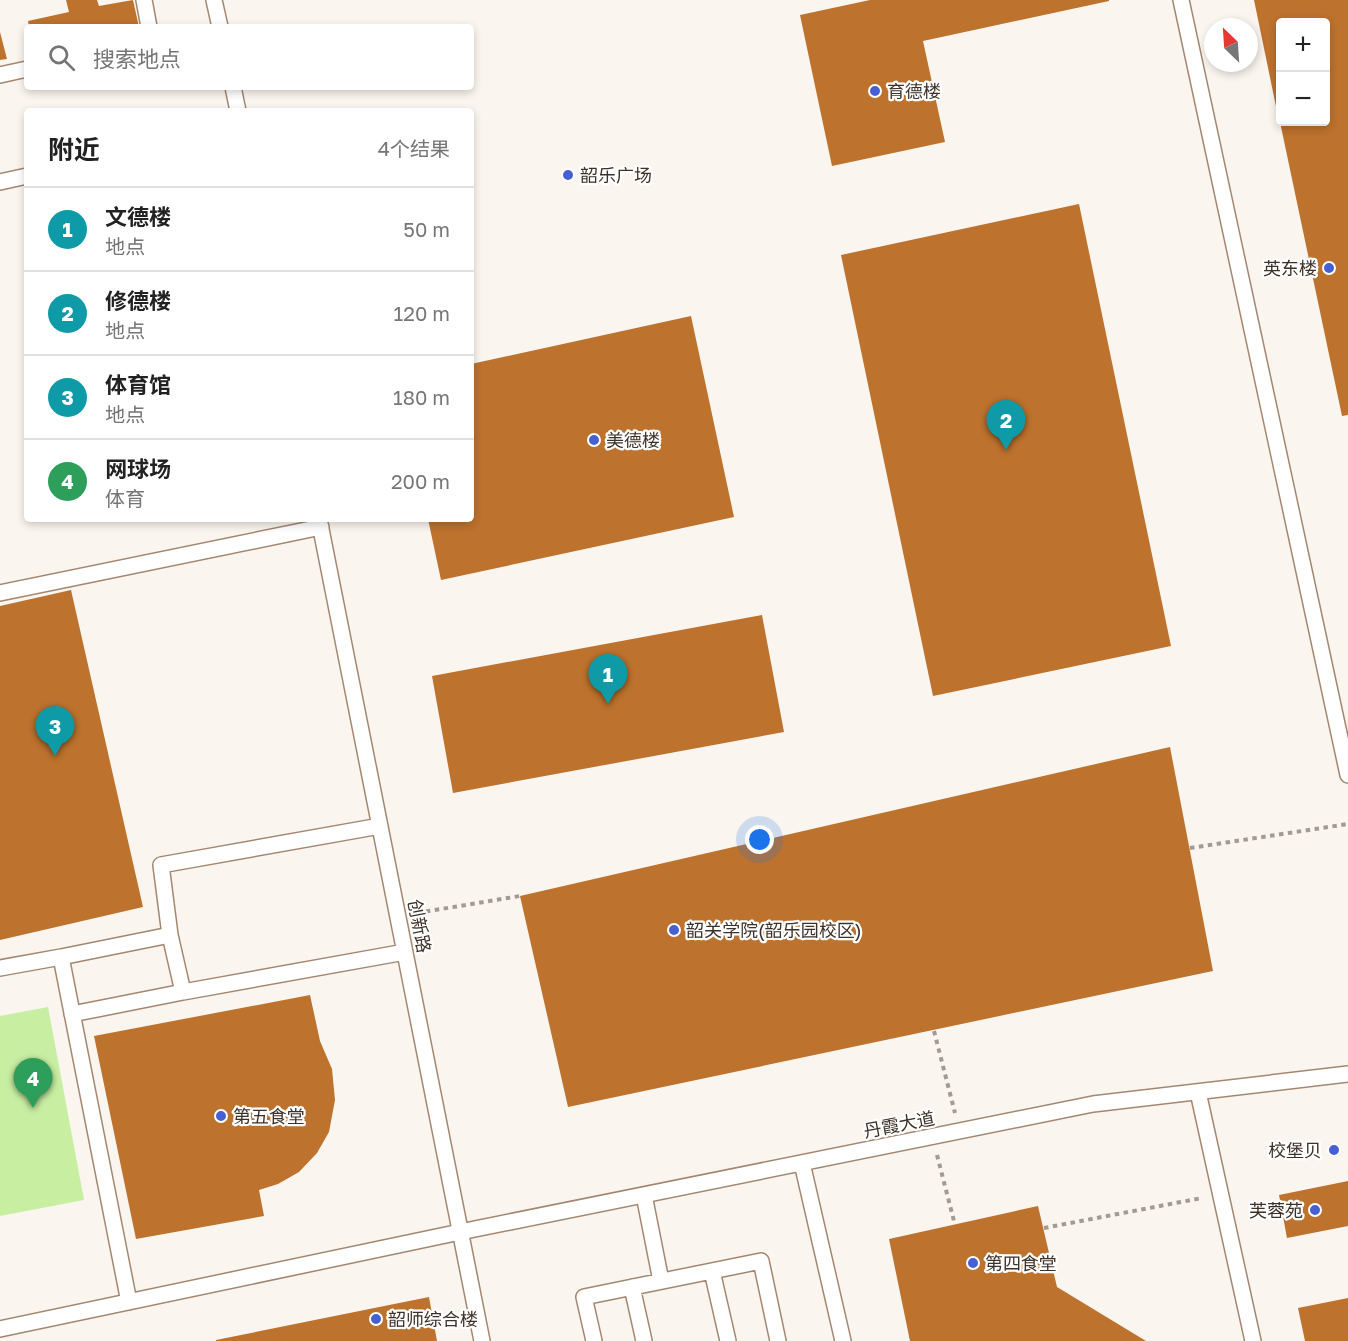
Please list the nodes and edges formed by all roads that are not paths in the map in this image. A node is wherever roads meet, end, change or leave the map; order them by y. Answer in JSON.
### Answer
{"nodes":[{"id":1,"x":144,"y":0,"type":"edge"},
{"id":2,"x":214,"y":0,"type":"edge"},
{"id":3,"x":1181,"y":0,"type":"edge"},
{"id":4,"x":148,"y":24,"type":"edge"},
{"id":5,"x":219,"y":24,"type":"edge"},
{"id":6,"x":24,"y":70,"type":"edge"},
{"id":7,"x":0,"y":75,"type":"edge"},
{"id":8,"x":234,"y":90,"type":"edge"},
{"id":9,"x":237,"y":108,"type":"edge"},
{"id":10,"x":24,"y":178,"type":"edge"},
{"id":11,"x":0,"y":182,"type":"edge"},
{"id":12,"x":320,"y":523,"type":"edge"},
{"id":13,"x":0,"y":593,"type":"edge"},
{"id":14,"x":1348,"y":775,"type":"edge"},
{"id":15,"x":380,"y":826,"type":"junction"},
{"id":16,"x":170,"y":935,"type":"junction"},
{"id":17,"x":405,"y":952,"type":"junction"},
{"id":18,"x":61,"y":957,"type":"junction"},
{"id":19,"x":0,"y":968,"type":"edge"},
{"id":20,"x":183,"y":992,"type":"junction"},
{"id":21,"x":72,"y":1014,"type":"junction"},
{"id":22,"x":1348,"y":1074,"type":"edge"},
{"id":23,"x":1198,"y":1092,"type":"junction"},
{"id":24,"x":802,"y":1163,"type":"junction"},
{"id":25,"x":644,"y":1195,"type":"junction"},
{"id":26,"x":460,"y":1232,"type":"junction"},
{"id":27,"x":712,"y":1271,"type":"junction"},
{"id":28,"x":661,"y":1281,"type":"junction"},
{"id":29,"x":632,"y":1287,"type":"junction"},
{"id":30,"x":129,"y":1302,"type":"junction"},
{"id":31,"x":0,"y":1329,"type":"edge"},
{"id":32,"x":482,"y":1341,"type":"edge"},
{"id":33,"x":594,"y":1341,"type":"edge"},
{"id":34,"x":644,"y":1341,"type":"edge"},
{"id":35,"x":728,"y":1341,"type":"edge"},
{"id":36,"x":778,"y":1341,"type":"edge"},
{"id":37,"x":843,"y":1341,"type":"edge"},
{"id":38,"x":1253,"y":1341,"type":"edge"}],
"edges":[{"from":1,"to":4,"type":"lane"},
{"from":2,"to":5,"type":"lane"},
{"from":3,"to":14,"type":"lane"},
{"from":6,"to":7,"type":"lane"},
{"from":8,"to":9,"type":"lane"},
{"from":10,"to":11,"type":"lane"},
{"from":12,"to":13,"type":"lane"},
{"from":12,"to":15,"type":"lane","name":"创新路"},
{"from":15,"to":16,"type":"lane"},
{"from":15,"to":17,"type":"lane","name":"创新路"},
{"from":16,"to":18,"type":"lane"},
{"from":16,"to":20,"type":"lane"},
{"from":17,"to":20,"type":"lane"},
{"from":17,"to":26,"type":"lane","name":"创新路"},
{"from":18,"to":19,"type":"lane"},
{"from":18,"to":21,"type":"lane"},
{"from":20,"to":21,"type":"lane"},
{"from":21,"to":30,"type":"lane"},
{"from":22,"to":23,"type":"lane","name":"丹霞大道"},
{"from":23,"to":24,"type":"lane","name":"丹霞大道"},
{"from":23,"to":38,"type":"lane"},
{"from":24,"to":25,"type":"lane","name":"丹霞大道"},
{"from":24,"to":37,"type":"lane"},
{"from":25,"to":26,"type":"lane","name":"丹霞大道"},
{"from":25,"to":28,"type":"lane"},
{"from":26,"to":30,"type":"lane","name":"丹霞大道"},
{"from":26,"to":32,"type":"lane","name":"创新路"},
{"from":27,"to":28,"type":"lane"},
{"from":27,"to":35,"type":"lane"},
{"from":27,"to":36,"type":"lane"},
{"from":28,"to":29,"type":"lane"},
{"from":29,"to":33,"type":"lane"},
{"from":29,"to":34,"type":"lane"},
{"from":30,"to":31,"type":"lane","name":"丹霞大道"}]}
